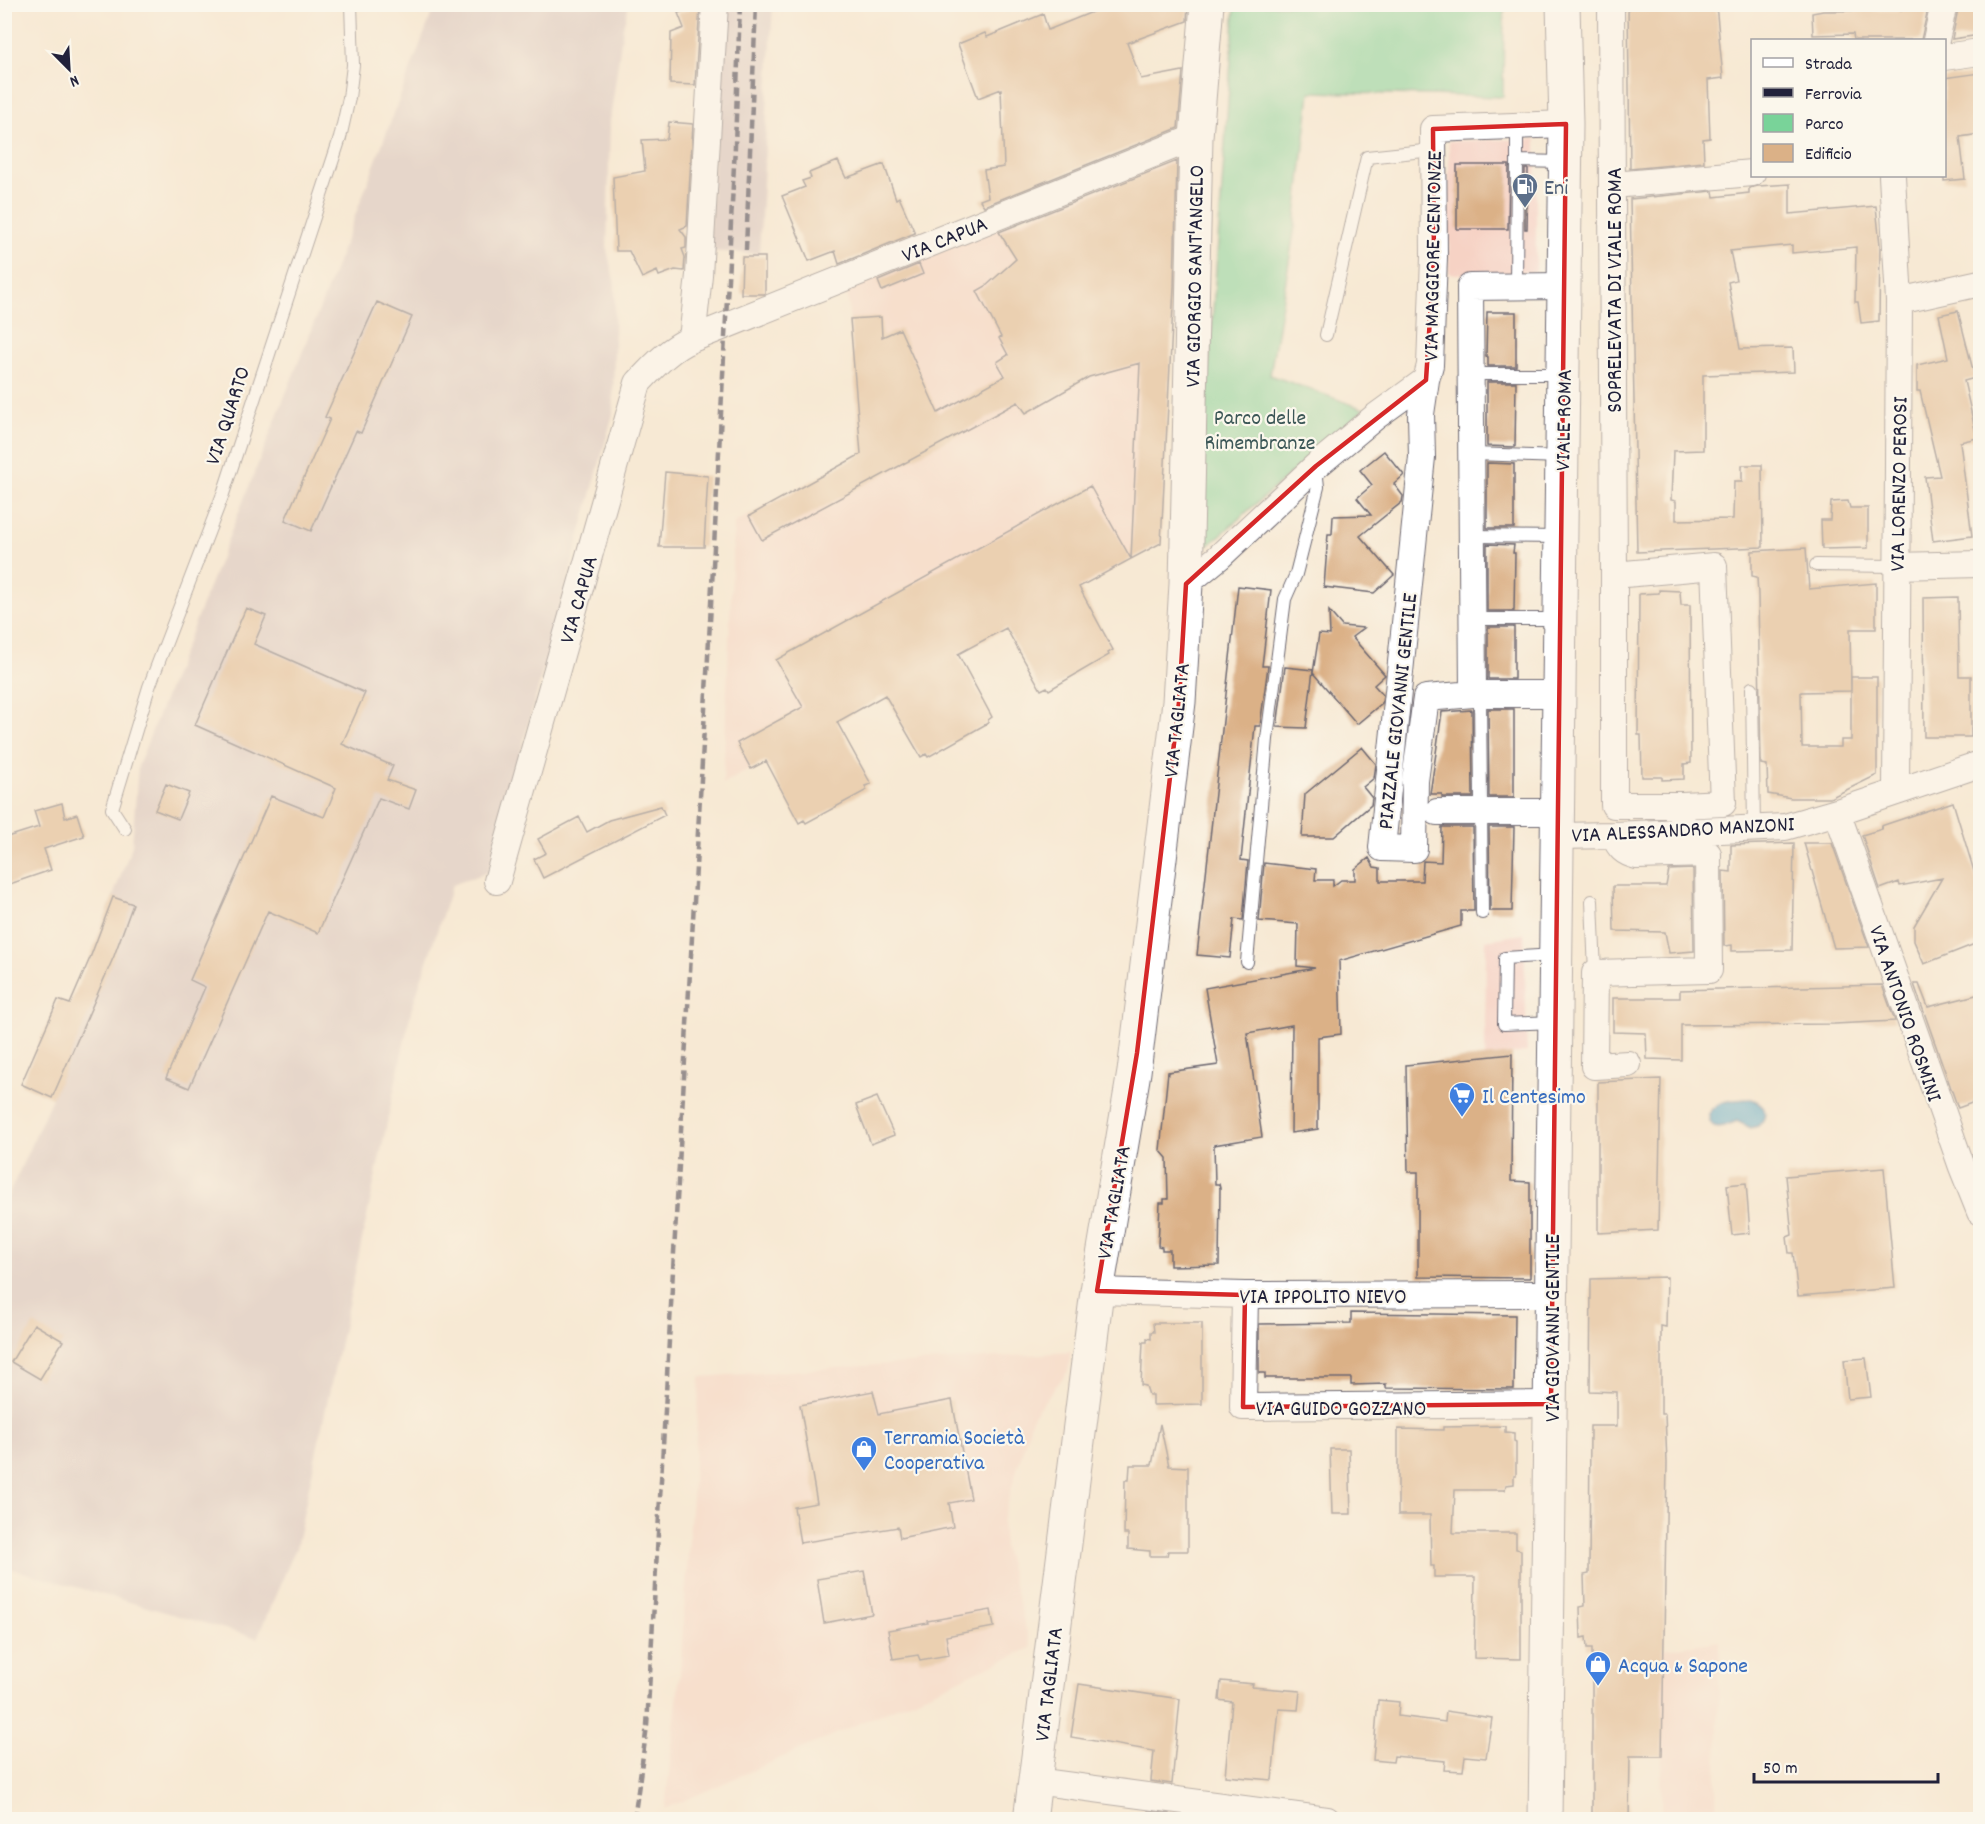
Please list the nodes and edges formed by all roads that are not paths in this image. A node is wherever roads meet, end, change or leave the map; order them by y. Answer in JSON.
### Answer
{"nodes":[{"id":1,"x":351,"y":4,"type":"edge"},
{"id":2,"x":715,"y":4,"type":"edge"},
{"id":3,"x":1207,"y":4,"type":"edge"},
{"id":4,"x":1563,"y":4,"type":"edge"},
{"id":5,"x":1611,"y":4,"type":"edge"},
{"id":6,"x":1944,"y":4,"type":"edge"},
{"id":7,"x":1936,"y":39,"type":"edge"},
{"id":8,"x":1980,"y":52,"type":"edge"},
{"id":9,"x":1946,"y":57,"type":"edge"},
{"id":10,"x":1566,"y":124,"type":"junction"},
{"id":11,"x":1517,"y":126,"type":"junction"},
{"id":12,"x":1196,"y":137,"type":"junction"},
{"id":13,"x":1433,"y":150,"type":"junction"},
{"id":14,"x":1516,"y":161,"type":"junction"},
{"id":15,"x":1565,"y":162,"type":"junction"},
{"id":16,"x":1751,"y":173,"type":"edge"},
{"id":17,"x":1892,"y":177,"type":"edge"},
{"id":18,"x":1613,"y":185,"type":"junction"},
{"id":19,"x":1980,"y":283,"type":"edge"},
{"id":20,"x":1564,"y":286,"type":"junction"},
{"id":21,"x":1516,"y":287,"type":"junction"},
{"id":22,"x":1899,"y":301,"type":"junction"},
{"id":23,"x":1326,"y":335,"type":"dead end"},
{"id":24,"x":692,"y":339,"type":"junction"},
{"id":25,"x":1563,"y":374,"type":"junction"},
{"id":26,"x":1472,"y":375,"type":"junction"},
{"id":27,"x":1426,"y":380,"type":"junction"},
{"id":28,"x":1473,"y":454,"type":"junction"},
{"id":29,"x":1562,"y":457,"type":"junction"},
{"id":30,"x":1316,"y":466,"type":"junction"},
{"id":31,"x":1473,"y":536,"type":"junction"},
{"id":32,"x":1561,"y":537,"type":"junction"},
{"id":33,"x":1980,"y":564,"type":"edge"},
{"id":34,"x":1816,"y":565,"type":"dead end"},
{"id":35,"x":1896,"y":566,"type":"junction"},
{"id":36,"x":1614,"y":575,"type":"junction"},
{"id":37,"x":1186,"y":584,"type":"junction"},
{"id":38,"x":1473,"y":619,"type":"junction"},
{"id":39,"x":1560,"y":619,"type":"junction"},
{"id":40,"x":1752,"y":688,"type":"dead end"},
{"id":41,"x":1477,"y":694,"type":"junction"},
{"id":42,"x":1559,"y":694,"type":"junction"},
{"id":43,"x":1980,"y":764,"type":"edge"},
{"id":44,"x":1896,"y":792,"type":"junction"},
{"id":45,"x":1682,"y":804,"type":"junction"},
{"id":46,"x":1837,"y":812,"type":"junction"},
{"id":47,"x":1437,"y":813,"type":"dead end"},
{"id":48,"x":1481,"y":813,"type":"junction"},
{"id":49,"x":1557,"y":824,"type":"junction"},
{"id":50,"x":1754,"y":828,"type":"junction"},
{"id":51,"x":125,"y":829,"type":"dead end"},
{"id":52,"x":1681,"y":832,"type":"junction"},
{"id":53,"x":1614,"y":835,"type":"junction"},
{"id":54,"x":497,"y":881,"type":"dead end"},
{"id":55,"x":1592,"y":901,"type":"dead end"},
{"id":56,"x":1482,"y":913,"type":"dead end"},
{"id":57,"x":1556,"y":954,"type":"junction"},
{"id":58,"x":1247,"y":962,"type":"dead end"},
{"id":59,"x":1595,"y":973,"type":"junction"},
{"id":60,"x":1555,"y":1022,"type":"junction"},
{"id":61,"x":1628,"y":1065,"type":"dead end"},
{"id":62,"x":1980,"y":1212,"type":"edge"},
{"id":63,"x":1097,"y":1291,"type":"junction"},
{"id":64,"x":1550,"y":1294,"type":"junction"},
{"id":65,"x":1245,"y":1295,"type":"junction"},
{"id":66,"x":1551,"y":1404,"type":"junction"},
{"id":67,"x":1035,"y":1781,"type":"junction"},
{"id":68,"x":1030,"y":1820,"type":"edge"},
{"id":69,"x":1327,"y":1820,"type":"edge"},
{"id":70,"x":1545,"y":1820,"type":"edge"}],
"edges":[{"from":1,"to":51,"type":"lane","name":"VIA QUARTO"},
{"from":2,"to":24,"type":"street"},
{"from":3,"to":12,"type":"street","name":"VIA GIORGIO SANT'ANGELO"},
{"from":4,"to":10,"type":"street","name":"VIALE ROMA"},
{"from":5,"to":18,"type":"street","name":"SOPRELEVATA DI VIALE ROMA"},
{"from":6,"to":7,"type":"street"},
{"from":8,"to":9,"type":"street"},
{"from":10,"to":11,"type":"street","name":"VIA MAGGIORE CENTONZE"},
{"from":10,"to":15,"type":"street","name":"VIALE ROMA"},
{"from":11,"to":13,"type":"street","name":"VIA MAGGIORE CENTONZE"},
{"from":11,"to":14,"type":"lane"},
{"from":12,"to":24,"type":"street","name":"VIA CAPUA"},
{"from":12,"to":37,"type":"street","name":"VIA GIORGIO SANT'ANGELO"},
{"from":13,"to":23,"type":"lane"},
{"from":13,"to":27,"type":"street","name":"VIA MAGGIORE CENTONZE"},
{"from":14,"to":15,"type":"lane"},
{"from":14,"to":21,"type":"lane"},
{"from":15,"to":20,"type":"street","name":"VIALE ROMA"},
{"from":16,"to":18,"type":"street"},
{"from":17,"to":22,"type":"street","name":"VIA LORENZO PEROSI"},
{"from":18,"to":36,"type":"street","name":"SOPRELEVATA DI VIALE ROMA"},
{"from":19,"to":22,"type":"street"},
{"from":20,"to":21,"type":"street"},
{"from":20,"to":25,"type":"street","name":"VIALE ROMA"},
{"from":21,"to":26,"type":"street"},
{"from":22,"to":35,"type":"street","name":"VIA LORENZO PEROSI"},
{"from":24,"to":54,"type":"street","name":"VIA CAPUA"},
{"from":25,"to":26,"type":"lane"},
{"from":25,"to":29,"type":"street","name":"VIALE ROMA"},
{"from":26,"to":28,"type":"street"},
{"from":27,"to":30,"type":"street","name":"VIA MAGGIORE CENTONZE"},
{"from":27,"to":41,"type":"street","name":"PIAZZALE GIOVANNI GENTILE"},
{"from":28,"to":29,"type":"lane"},
{"from":28,"to":31,"type":"street"},
{"from":29,"to":32,"type":"street","name":"VIALE ROMA"},
{"from":30,"to":37,"type":"street","name":"VIA MAGGIORE CENTONZE"},
{"from":30,"to":58,"type":"lane"},
{"from":31,"to":32,"type":"lane"},
{"from":31,"to":38,"type":"street"},
{"from":32,"to":39,"type":"street","name":"VIALE ROMA"},
{"from":33,"to":35,"type":"street"},
{"from":34,"to":35,"type":"lane"},
{"from":35,"to":44,"type":"street","name":"VIA LORENZO PEROSI"},
{"from":36,"to":45,"type":"street","name":"SOPRELEVATA DI VIALE ROMA"},
{"from":36,"to":45,"type":"street"},
{"from":37,"to":63,"type":"street","name":"VIA TAGLIATA"},
{"from":38,"to":39,"type":"lane"},
{"from":38,"to":41,"type":"street"},
{"from":39,"to":42,"type":"street","name":"VIALE ROMA"},
{"from":40,"to":50,"type":"lane"},
{"from":41,"to":42,"type":"street","name":"PIAZZALE GIOVANNI GENTILE"},
{"from":41,"to":48,"type":"lane"},
{"from":42,"to":49,"type":"street","name":"VIALE ROMA"},
{"from":43,"to":44,"type":"street","name":"VIA ALESSANDRO MANZONI"},
{"from":44,"to":46,"type":"street","name":"VIA ALESSANDRO MANZONI"},
{"from":45,"to":52,"type":"street"},
{"from":46,"to":50,"type":"street","name":"VIA ALESSANDRO MANZONI"},
{"from":46,"to":62,"type":"street","name":"VIA ANTONIO ROSMINI"},
{"from":47,"to":48,"type":"street","name":"VIA ALESSANDRO MANZONI"},
{"from":48,"to":49,"type":"street","name":"VIA ALESSANDRO MANZONI"},
{"from":48,"to":56,"type":"lane"},
{"from":49,"to":53,"type":"street","name":"VIA ALESSANDRO MANZONI"},
{"from":49,"to":57,"type":"street","name":"VIA GIOVANNI GENTILE"},
{"from":50,"to":52,"type":"street","name":"VIA ALESSANDRO MANZONI"},
{"from":52,"to":53,"type":"street","name":"VIA ALESSANDRO MANZONI"},
{"from":53,"to":59,"type":"street"},
{"from":55,"to":59,"type":"lane"},
{"from":57,"to":60,"type":"street","name":"VIA GIOVANNI GENTILE"},
{"from":57,"to":60,"type":"lane"},
{"from":59,"to":61,"type":"street"},
{"from":60,"to":64,"type":"street","name":"VIA GIOVANNI GENTILE"},
{"from":63,"to":65,"type":"street","name":"VIA IPPOLITO NIEVO"},
{"from":63,"to":67,"type":"street","name":"VIA TAGLIATA"},
{"from":64,"to":65,"type":"street","name":"VIA IPPOLITO NIEVO"},
{"from":64,"to":66,"type":"street","name":"VIA GIOVANNI GENTILE"},
{"from":65,"to":66,"type":"street","name":"VIA GUIDO GOZZANO"},
{"from":66,"to":70,"type":"street","name":"VIA GIOVANNI GENTILE"},
{"from":67,"to":68,"type":"street","name":"VIA TAGLIATA"},
{"from":67,"to":69,"type":"street"}]}
